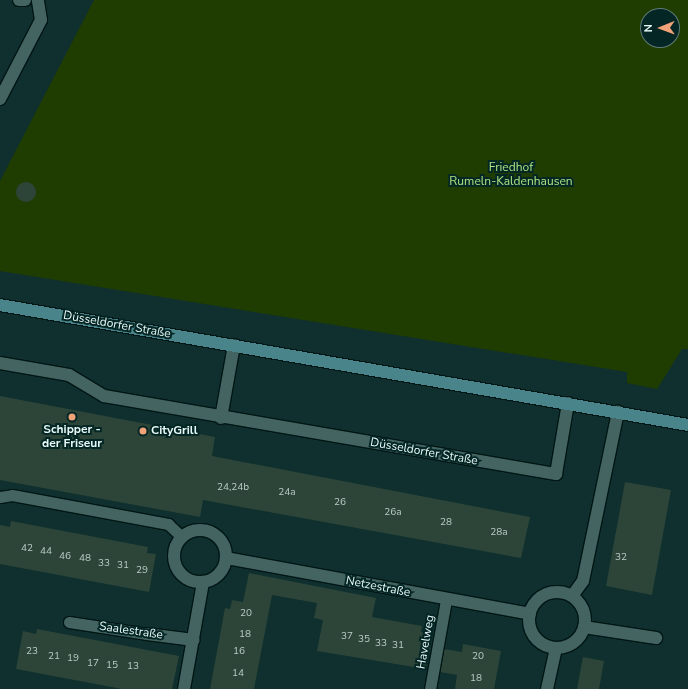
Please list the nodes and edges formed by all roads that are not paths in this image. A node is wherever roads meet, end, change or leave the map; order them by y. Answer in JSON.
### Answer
{"nodes":[{"id":1,"x":19,"y":0,"type":"edge"},
{"id":2,"x":25,"y":0,"type":"edge"},
{"id":3,"x":38,"y":0,"type":"edge"},
{"id":4,"x":0,"y":98,"type":"edge"},
{"id":5,"x":0,"y":305,"type":"edge"},
{"id":6,"x":234,"y":346,"type":"junction"},
{"id":7,"x":0,"y":363,"type":"edge"},
{"id":8,"x":568,"y":403,"type":"junction"},
{"id":9,"x":618,"y":412,"type":"junction"},
{"id":10,"x":221,"y":418,"type":"junction"},
{"id":11,"x":688,"y":425,"type":"edge"},
{"id":12,"x":0,"y":497,"type":"edge"},
{"id":13,"x":182,"y":537,"type":"junction"},
{"id":14,"x":226,"y":558,"type":"junction"},
{"id":15,"x":203,"y":582,"type":"junction"},
{"id":16,"x":572,"y":596,"type":"junction"},
{"id":17,"x":446,"y":600,"type":"junction"},
{"id":18,"x":530,"y":614,"type":"junction"},
{"id":19,"x":69,"y":622,"type":"dead end"},
{"id":20,"x":584,"y":626,"type":"junction"},
{"id":21,"x":147,"y":634,"type":"joint"},
{"id":22,"x":656,"y":638,"type":"dead end"},
{"id":23,"x":194,"y":640,"type":"junction"},
{"id":24,"x":556,"y":648,"type":"junction"},
{"id":25,"x":184,"y":689,"type":"edge"},
{"id":26,"x":430,"y":689,"type":"edge"},
{"id":27,"x":547,"y":689,"type":"edge"}],
"edges":[{"from":1,"to":2,"type":"street"},
{"from":3,"to":4,"type":"street"},
{"from":5,"to":6,"type":"main road","name":"Düsseldorfer Straße"},
{"from":6,"to":8,"type":"main road","name":"Düsseldorfer Straße"},
{"from":6,"to":10,"type":"street"},
{"from":7,"to":10,"type":"street","name":"Düsseldorfer Straße"},
{"from":8,"to":9,"type":"main road","name":"Düsseldorfer Straße"},
{"from":8,"to":10,"type":"street","name":"Düsseldorfer Straße"},
{"from":9,"to":11,"type":"main road","name":"Düsseldorfer Straße"},
{"from":9,"to":16,"type":"street"},
{"from":12,"to":13,"type":"lane"},
{"from":13,"to":14,"type":"street"},
{"from":13,"to":15,"type":"street"},
{"from":14,"to":15,"type":"street"},
{"from":14,"to":17,"type":"street","name":"Netzestraße"},
{"from":15,"to":23,"type":"street"},
{"from":16,"to":18,"type":"street"},
{"from":16,"to":20,"type":"street"},
{"from":17,"to":18,"type":"street","name":"Netzestraße"},
{"from":17,"to":26,"type":"lane","name":"Havelweg"},
{"from":18,"to":24,"type":"street"},
{"from":19,"to":21,"type":"lane","name":"Saalestraße"},
{"from":20,"to":22,"type":"street"},
{"from":20,"to":24,"type":"street"},
{"from":21,"to":23,"type":"street","name":"Saalestraße"},
{"from":23,"to":25,"type":"street"},
{"from":24,"to":27,"type":"street"}]}
